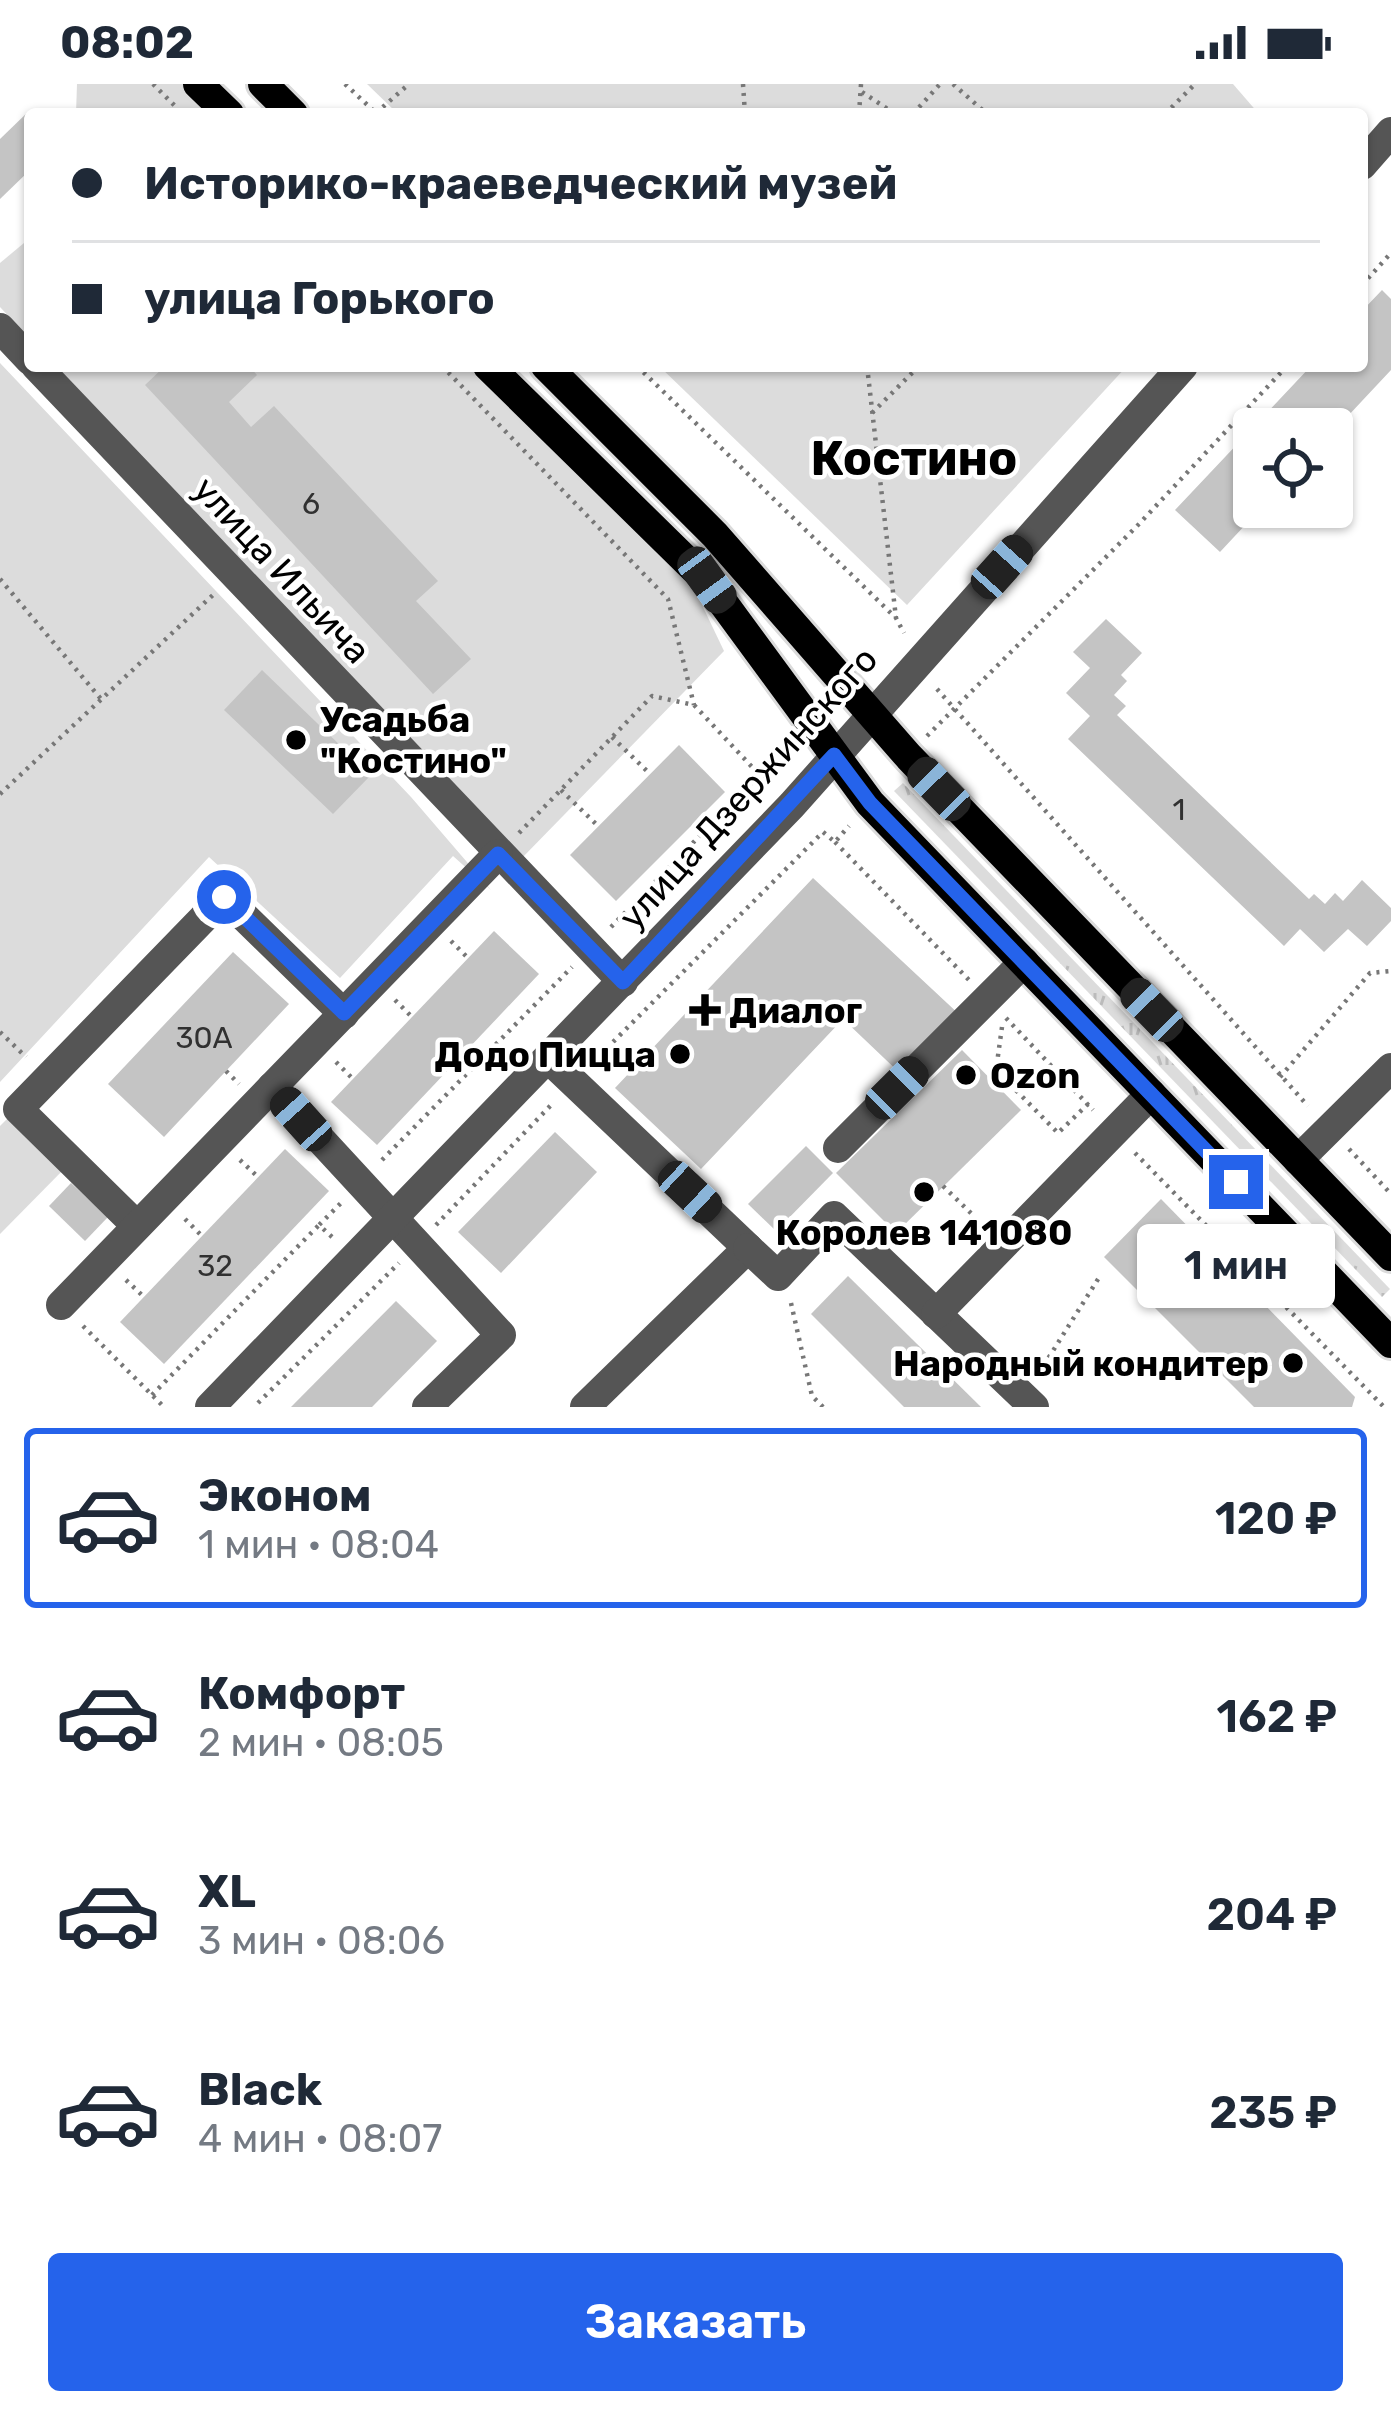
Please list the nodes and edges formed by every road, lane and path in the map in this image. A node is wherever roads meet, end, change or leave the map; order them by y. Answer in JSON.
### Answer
{"nodes":[{"id":1,"x":153,"y":84,"type":"edge"},
{"id":2,"x":198,"y":84,"type":"edge"},
{"id":3,"x":263,"y":84,"type":"edge"},
{"id":4,"x":345,"y":84,"type":"edge"},
{"id":5,"x":409,"y":84,"type":"edge"},
{"id":6,"x":940,"y":84,"type":"edge"},
{"id":7,"x":953,"y":84,"type":"edge"},
{"id":8,"x":1195,"y":84,"type":"edge"},
{"id":9,"x":861,"y":88,"type":"edge"},
{"id":10,"x":178,"y":108,"type":"edge"},
{"id":11,"x":223,"y":108,"type":"edge"},
{"id":12,"x":287,"y":108,"type":"edge"},
{"id":13,"x":371,"y":108,"type":"edge"},
{"id":14,"x":382,"y":108,"type":"edge"},
{"id":15,"x":887,"y":108,"type":"edge"},
{"id":16,"x":918,"y":108,"type":"edge"},
{"id":17,"x":980,"y":108,"type":"edge"},
{"id":18,"x":1172,"y":108,"type":"edge"},
{"id":19,"x":1391,"y":132,"type":"edge"},
{"id":20,"x":1368,"y":158,"type":"edge"},
{"id":21,"x":1391,"y":253,"type":"edge"},
{"id":22,"x":1368,"y":278,"type":"edge"},
{"id":23,"x":0,"y":328,"type":"edge"},
{"id":24,"x":24,"y":353,"type":"edge"},
{"id":25,"x":42,"y":372,"type":"edge"},
{"id":26,"x":448,"y":372,"type":"edge"},
{"id":27,"x":494,"y":372,"type":"edge"},
{"id":28,"x":552,"y":372,"type":"edge"},
{"id":29,"x":643,"y":372,"type":"edge"},
{"id":30,"x":868,"y":372,"type":"edge"},
{"id":31,"x":913,"y":372,"type":"edge"},
{"id":32,"x":1178,"y":372,"type":"edge"},
{"id":33,"x":1281,"y":372,"type":"edge"},
{"id":34,"x":872,"y":414,"type":"junction"},
{"id":35,"x":234,"y":575,"type":"junction"},
{"id":36,"x":0,"y":579,"type":"edge"},
{"id":37,"x":896,"y":618,"type":"junction"},
{"id":38,"x":917,"y":661,"type":"junction"},
{"id":39,"x":101,"y":699,"type":"junction"},
{"id":40,"x":694,"y":705,"type":"junction"},
{"id":41,"x":950,"y":708,"type":"junction"},
{"id":42,"x":873,"y":711,"type":"junction"},
{"id":43,"x":612,"y":737,"type":"junction"},
{"id":44,"x":834,"y":755,"type":"junction"},
{"id":45,"x":909,"y":757,"type":"junction"},
{"id":46,"x":650,"y":774,"type":"dead end"},
{"id":47,"x":758,"y":776,"type":"junction"},
{"id":48,"x":561,"y":790,"type":"junction"},
{"id":49,"x":0,"y":794,"type":"edge"},
{"id":50,"x":870,"y":803,"type":"junction"},
{"id":51,"x":792,"y":805,"type":"junction"},
{"id":52,"x":598,"y":826,"type":"dead end"},
{"id":53,"x":498,"y":854,"type":"junction"},
{"id":54,"x":587,"y":952,"type":"junction"},
{"id":55,"x":1024,"y":962,"type":"junction"},
{"id":56,"x":1391,"y":971,"type":"edge"},
{"id":57,"x":623,"y":982,"type":"junction"},
{"id":58,"x":344,"y":1013,"type":"junction"},
{"id":59,"x":1004,"y":1016,"type":"dead end"},
{"id":60,"x":549,"y":1059,"type":"junction"},
{"id":61,"x":1391,"y":1068,"type":"edge"},
{"id":62,"x":996,"y":1070,"type":"junction"},
{"id":63,"x":989,"y":1077,"type":"dead end"},
{"id":64,"x":1280,"y":1077,"type":"junction"},
{"id":65,"x":573,"y":1082,"type":"junction"},
{"id":66,"x":272,"y":1087,"type":"junction"},
{"id":67,"x":1151,"y":1094,"type":"junction"},
{"id":68,"x":1088,"y":1104,"type":"dead end"},
{"id":69,"x":1329,"y":1129,"type":"junction"},
{"id":70,"x":838,"y":1148,"type":"dead end"},
{"id":71,"x":1298,"y":1160,"type":"junction"},
{"id":72,"x":358,"y":1184,"type":"junction"},
{"id":73,"x":944,"y":1186,"type":"dead end"},
{"id":74,"x":1391,"y":1194,"type":"edge"},
{"id":75,"x":975,"y":1217,"type":"dead end"},
{"id":76,"x":390,"y":1220,"type":"junction"},
{"id":77,"x":319,"y":1225,"type":"dead end"},
{"id":78,"x":137,"y":1226,"type":"junction"},
{"id":79,"x":416,"y":1246,"type":"junction"},
{"id":80,"x":748,"y":1248,"type":"junction"},
{"id":81,"x":1391,"y":1256,"type":"edge"},
{"id":82,"x":1100,"y":1276,"type":"dead end"},
{"id":83,"x":787,"y":1286,"type":"dead end"},
{"id":84,"x":61,"y":1305,"type":"joint"},
{"id":85,"x":935,"y":1314,"type":"junction"},
{"id":86,"x":1391,"y":1342,"type":"edge"},
{"id":87,"x":152,"y":1395,"type":"junction"},
{"id":88,"x":1029,"y":1402,"type":"edge"},
{"id":89,"x":219,"y":1404,"type":"edge"},
{"id":90,"x":164,"y":1407,"type":"edge"},
{"id":91,"x":255,"y":1407,"type":"edge"},
{"id":92,"x":427,"y":1407,"type":"edge"},
{"id":93,"x":585,"y":1407,"type":"edge"},
{"id":94,"x":823,"y":1407,"type":"edge"}],
"edges":[{"from":1,"to":10,"type":"path"},
{"from":2,"to":11,"type":"main road"},
{"from":3,"to":12,"type":"main road"},
{"from":4,"to":13,"type":"path"},
{"from":5,"to":14,"type":"path"},
{"from":6,"to":16,"type":"path"},
{"from":7,"to":17,"type":"path"},
{"from":8,"to":18,"type":"path"},
{"from":9,"to":15,"type":"path"},
{"from":19,"to":20,"type":"street"},
{"from":21,"to":22,"type":"path"},
{"from":23,"to":24,"type":"street","name":"улица Ильича"},
{"from":25,"to":35,"type":"street","name":"улица Ильича"},
{"from":26,"to":40,"type":"path"},
{"from":27,"to":44,"type":"main road"},
{"from":28,"to":42,"type":"main road"},
{"from":29,"to":37,"type":"path"},
{"from":30,"to":34,"type":"path"},
{"from":31,"to":34,"type":"path"},
{"from":32,"to":38,"type":"street","name":"улица Дзержинского"},
{"from":33,"to":41,"type":"path"},
{"from":34,"to":37,"type":"path"},
{"from":35,"to":39,"type":"path"},
{"from":35,"to":53,"type":"street","name":"улица Ильича"},
{"from":36,"to":39,"type":"path"},
{"from":37,"to":38,"type":"path"},
{"from":38,"to":41,"type":"path"},
{"from":38,"to":42,"type":"street","name":"улица Дзержинского"},
{"from":39,"to":49,"type":"path"},
{"from":40,"to":43,"type":"path"},
{"from":40,"to":47,"type":"path"},
{"from":41,"to":45,"type":"path"},
{"from":41,"to":64,"type":"path"},
{"from":42,"to":44,"type":"street","name":"улица Дзержинского"},
{"from":42,"to":45,"type":"main road"},
{"from":43,"to":46,"type":"path"},
{"from":43,"to":48,"type":"path"},
{"from":44,"to":50,"type":"main road"},
{"from":44,"to":51,"type":"street","name":"улица Дзержинского"},
{"from":45,"to":71,"type":"main road"},
{"from":47,"to":51,"type":"path"},
{"from":47,"to":54,"type":"path"},
{"from":48,"to":52,"type":"path"},
{"from":48,"to":53,"type":"path"},
{"from":50,"to":55,"type":"main road"},
{"from":50,"to":65,"type":"path"},
{"from":51,"to":57,"type":"street","name":"улица Дзержинского"},
{"from":53,"to":54,"type":"street","name":"улица Ильича"},
{"from":53,"to":58,"type":"street"},
{"from":54,"to":57,"type":"street","name":"улица Ильича"},
{"from":54,"to":72,"type":"path"},
{"from":55,"to":67,"type":"main road"},
{"from":55,"to":70,"type":"street"},
{"from":56,"to":64,"type":"path"},
{"from":57,"to":60,"type":"street","name":"улица Дзержинского"},
{"from":58,"to":66,"type":"street"},
{"from":58,"to":78,"type":"street"},
{"from":59,"to":62,"type":"path"},
{"from":60,"to":65,"type":"street"},
{"from":60,"to":76,"type":"street","name":"улица Дзержинского"},
{"from":61,"to":69,"type":"street"},
{"from":62,"to":63,"type":"path"},
{"from":62,"to":68,"type":"path"},
{"from":64,"to":69,"type":"path"},
{"from":65,"to":79,"type":"path"},
{"from":65,"to":80,"type":"street"},
{"from":66,"to":72,"type":"street"},
{"from":66,"to":78,"type":"street"},
{"from":67,"to":85,"type":"street"},
{"from":67,"to":86,"type":"main road"},
{"from":69,"to":71,"type":"street"},
{"from":69,"to":74,"type":"path"},
{"from":71,"to":81,"type":"main road"},
{"from":72,"to":76,"type":"street"},
{"from":73,"to":75,"type":"path"},
{"from":76,"to":79,"type":"street"},
{"from":76,"to":89,"type":"street","name":"улица Дзержинского"},
{"from":77,"to":87,"type":"path"},
{"from":78,"to":84,"type":"street"},
{"from":79,"to":91,"type":"path"},
{"from":79,"to":92,"type":"street"},
{"from":80,"to":85,"type":"street"},
{"from":80,"to":93,"type":"street"},
{"from":82,"to":88,"type":"path"},
{"from":83,"to":94,"type":"path"},
{"from":84,"to":87,"type":"path"},
{"from":85,"to":88,"type":"street"},
{"from":87,"to":90,"type":"path"}]}
